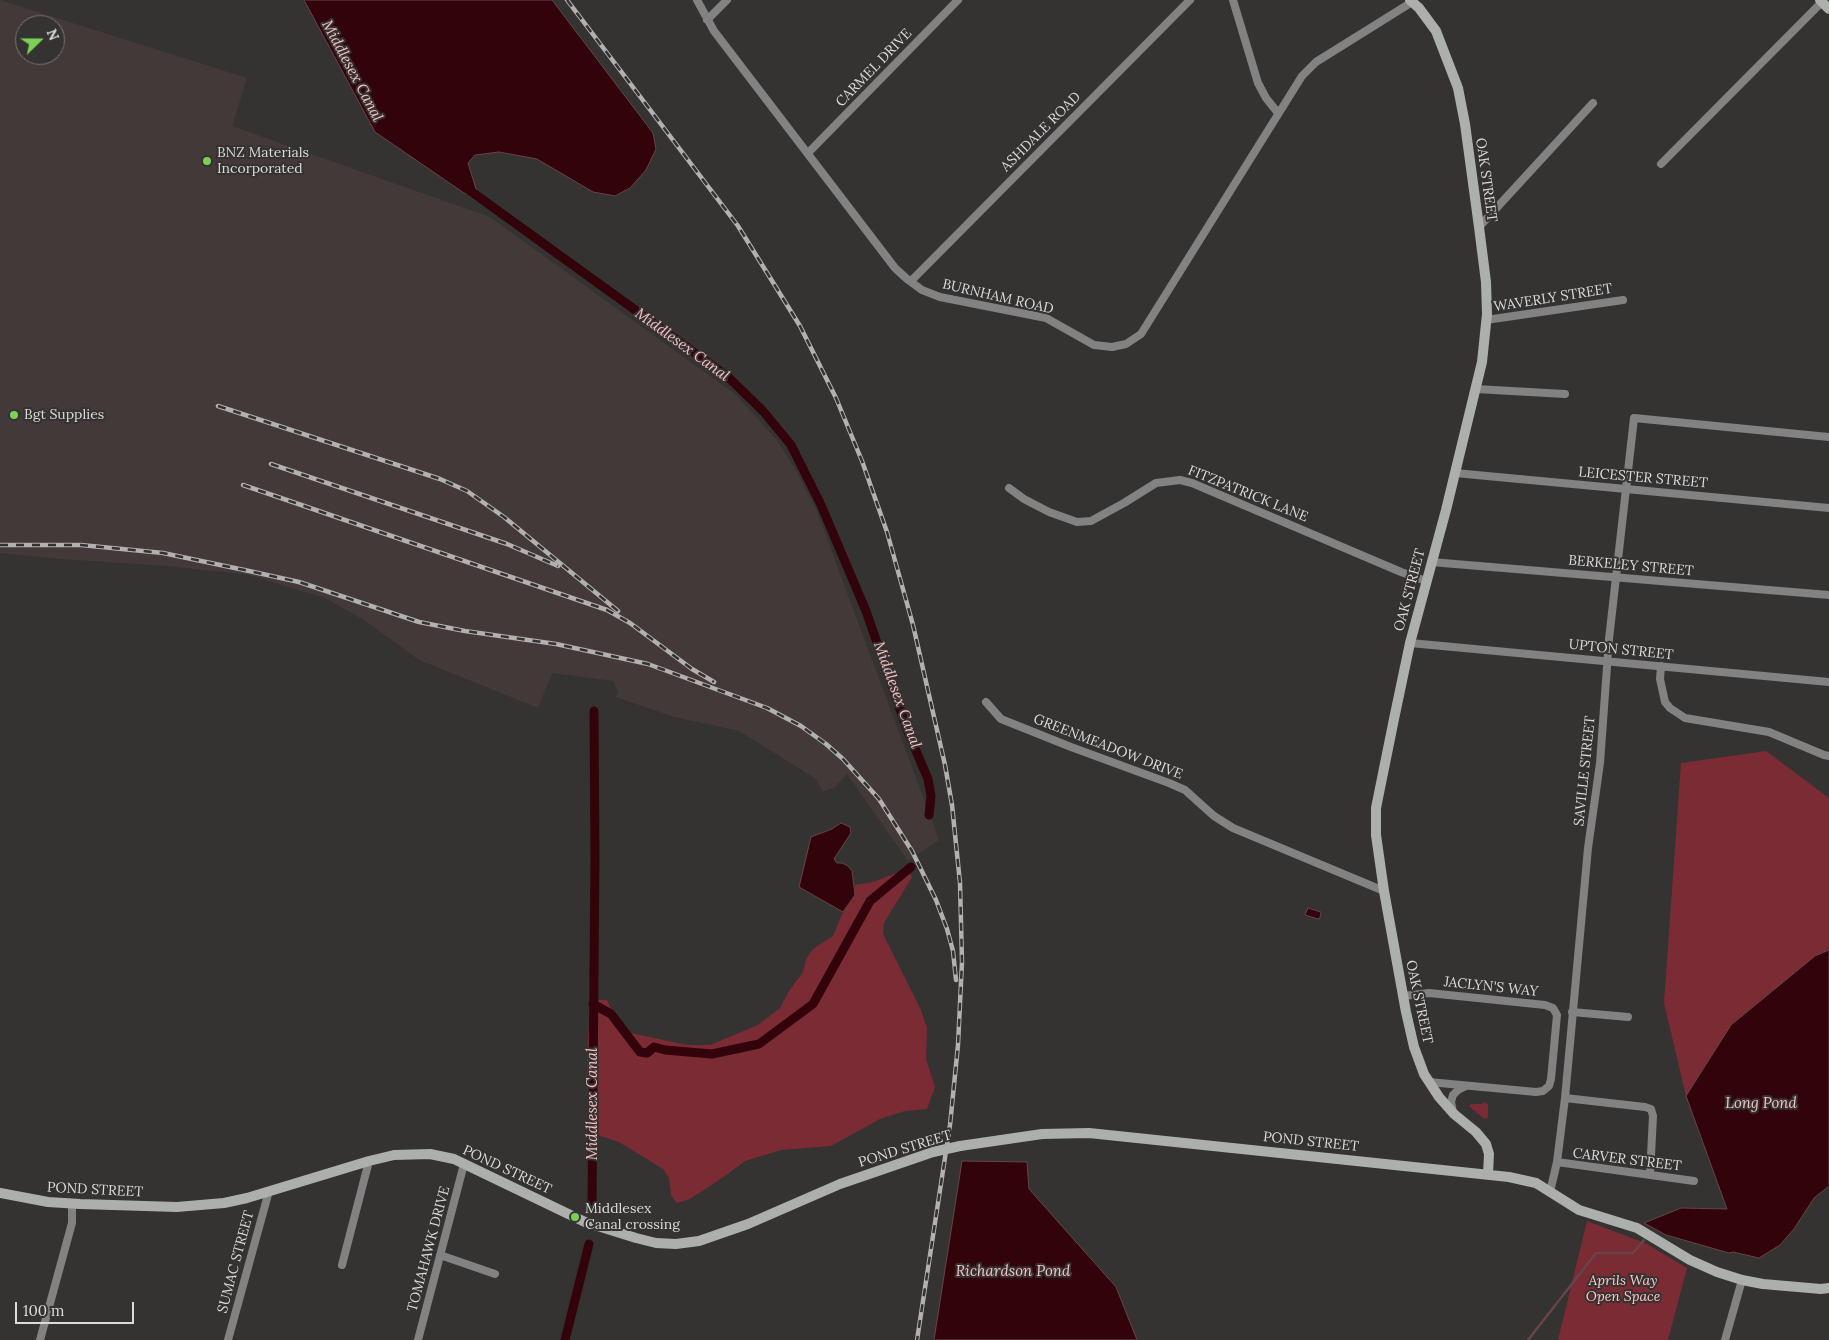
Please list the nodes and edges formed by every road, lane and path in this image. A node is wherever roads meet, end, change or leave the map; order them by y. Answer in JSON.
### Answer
{"nodes":[{"id":1,"x":697,"y":0,"type":"edge"},
{"id":2,"x":727,"y":0,"type":"edge"},
{"id":3,"x":958,"y":0,"type":"edge"},
{"id":4,"x":1190,"y":0,"type":"edge"},
{"id":5,"x":1233,"y":0,"type":"edge"},
{"id":6,"x":1411,"y":1,"type":"edge"},
{"id":7,"x":1824,"y":4,"type":"edge"},
{"id":8,"x":707,"y":20,"type":"junction"},
{"id":9,"x":1593,"y":103,"type":"dead end"},
{"id":10,"x":1278,"y":114,"type":"junction"},
{"id":11,"x":808,"y":153,"type":"junction"},
{"id":12,"x":1661,"y":164,"type":"dead end"},
{"id":13,"x":1479,"y":227,"type":"junction"},
{"id":14,"x":911,"y":281,"type":"junction"},
{"id":15,"x":1623,"y":300,"type":"dead end"},
{"id":16,"x":1486,"y":320,"type":"junction"},
{"id":17,"x":1476,"y":389,"type":"junction"},
{"id":18,"x":1565,"y":394,"type":"dead end"},
{"id":19,"x":1829,"y":436,"type":"edge"},
{"id":20,"x":1456,"y":473,"type":"junction"},
{"id":21,"x":1009,"y":488,"type":"dead end"},
{"id":22,"x":1626,"y":489,"type":"junction"},
{"id":23,"x":1829,"y":508,"type":"edge"},
{"id":24,"x":1432,"y":562,"type":"junction"},
{"id":25,"x":1616,"y":577,"type":"junction"},
{"id":26,"x":1426,"y":581,"type":"junction"},
{"id":27,"x":1829,"y":595,"type":"edge"},
{"id":28,"x":1410,"y":643,"type":"junction"},
{"id":29,"x":1607,"y":661,"type":"junction"},
{"id":30,"x":1661,"y":666,"type":"junction"},
{"id":31,"x":1829,"y":682,"type":"edge"},
{"id":32,"x":986,"y":702,"type":"dead end"},
{"id":33,"x":1829,"y":756,"type":"edge"},
{"id":34,"x":1384,"y":891,"type":"junction"},
{"id":35,"x":1403,"y":996,"type":"junction"},
{"id":36,"x":1572,"y":1012,"type":"junction"},
{"id":37,"x":1628,"y":1017,"type":"dead end"},
{"id":38,"x":1429,"y":1082,"type":"junction"},
{"id":39,"x":1468,"y":1086,"type":"junction"},
{"id":40,"x":1565,"y":1098,"type":"junction"},
{"id":41,"x":1454,"y":1114,"type":"junction"},
{"id":42,"x":370,"y":1161,"type":"junction"},
{"id":43,"x":1557,"y":1162,"type":"junction"},
{"id":44,"x":464,"y":1164,"type":"junction"},
{"id":45,"x":1488,"y":1174,"type":"junction"},
{"id":46,"x":1650,"y":1175,"type":"junction"},
{"id":47,"x":1694,"y":1181,"type":"dead end"},
{"id":48,"x":268,"y":1191,"type":"junction"},
{"id":49,"x":1550,"y":1192,"type":"junction"},
{"id":50,"x":0,"y":1193,"type":"edge"},
{"id":51,"x":72,"y":1204,"type":"junction"},
{"id":52,"x":440,"y":1255,"type":"junction"},
{"id":53,"x":342,"y":1264,"type":"dead end"},
{"id":54,"x":495,"y":1274,"type":"dead end"},
{"id":55,"x":1742,"y":1280,"type":"junction"},
{"id":56,"x":1829,"y":1288,"type":"edge"},
{"id":57,"x":40,"y":1340,"type":"edge"},
{"id":58,"x":228,"y":1340,"type":"edge"},
{"id":59,"x":418,"y":1340,"type":"edge"},
{"id":60,"x":1726,"y":1340,"type":"edge"}],
"edges":[{"from":1,"to":8,"type":"street","name":"BURNHAM ROAD"},
{"from":2,"to":8,"type":"street"},
{"from":3,"to":11,"type":"street","name":"CARMEL DRIVE"},
{"from":4,"to":14,"type":"street","name":"ASHDALE ROAD"},
{"from":5,"to":10,"type":"street"},
{"from":6,"to":10,"type":"street","name":"BURNHAM ROAD"},
{"from":6,"to":13,"type":"street","name":"OAK STREET"},
{"from":7,"to":12,"type":"street"},
{"from":8,"to":11,"type":"street","name":"BURNHAM ROAD"},
{"from":9,"to":13,"type":"street"},
{"from":10,"to":14,"type":"street","name":"BURNHAM ROAD"},
{"from":11,"to":14,"type":"street","name":"BURNHAM ROAD"},
{"from":13,"to":16,"type":"street","name":"OAK STREET"},
{"from":15,"to":16,"type":"street","name":"WAVERLY STREET"},
{"from":16,"to":17,"type":"street","name":"OAK STREET"},
{"from":17,"to":18,"type":"street"},
{"from":17,"to":20,"type":"street","name":"OAK STREET"},
{"from":19,"to":22,"type":"street","name":"SAVILLE STREET"},
{"from":20,"to":22,"type":"street","name":"LEICESTER STREET"},
{"from":20,"to":24,"type":"street","name":"OAK STREET"},
{"from":21,"to":26,"type":"street","name":"FITZPATRICK LANE"},
{"from":22,"to":23,"type":"street","name":"LEICESTER STREET"},
{"from":22,"to":25,"type":"street","name":"SAVILLE STREET"},
{"from":24,"to":25,"type":"street","name":"BERKELEY STREET"},
{"from":24,"to":26,"type":"street","name":"OAK STREET"},
{"from":25,"to":27,"type":"street","name":"BERKELEY STREET"},
{"from":25,"to":29,"type":"street","name":"SAVILLE STREET"},
{"from":26,"to":28,"type":"street","name":"OAK STREET"},
{"from":28,"to":29,"type":"street","name":"UPTON STREET"},
{"from":28,"to":34,"type":"street","name":"OAK STREET"},
{"from":29,"to":30,"type":"street","name":"UPTON STREET"},
{"from":29,"to":36,"type":"street","name":"SAVILLE STREET"},
{"from":30,"to":31,"type":"street","name":"UPTON STREET"},
{"from":30,"to":33,"type":"street"},
{"from":32,"to":34,"type":"street","name":"GREENMEADOW DRIVE"},
{"from":34,"to":35,"type":"street","name":"OAK STREET"},
{"from":35,"to":38,"type":"street","name":"OAK STREET"},
{"from":35,"to":39,"type":"street","name":"JACLYN'S WAY"},
{"from":36,"to":37,"type":"street"},
{"from":36,"to":40,"type":"street","name":"SAVILLE STREET"},
{"from":38,"to":39,"type":"street"},
{"from":38,"to":41,"type":"street","name":"OAK STREET"},
{"from":39,"to":41,"type":"street"},
{"from":40,"to":43,"type":"street","name":"SAVILLE STREET"},
{"from":40,"to":46,"type":"street"},
{"from":41,"to":45,"type":"street","name":"OAK STREET"},
{"from":42,"to":44,"type":"street","name":"POND STREET"},
{"from":42,"to":48,"type":"street","name":"POND STREET"},
{"from":42,"to":53,"type":"street"},
{"from":43,"to":46,"type":"street","name":"CARVER STREET"},
{"from":43,"to":49,"type":"street","name":"SAVILLE STREET"},
{"from":44,"to":45,"type":"street","name":"POND STREET","bridge":true},
{"from":44,"to":52,"type":"street","name":"TOMAHAWK DRIVE"},
{"from":45,"to":49,"type":"street","name":"POND STREET"},
{"from":46,"to":47,"type":"street","name":"CARVER STREET"},
{"from":48,"to":51,"type":"street","name":"POND STREET"},
{"from":48,"to":58,"type":"street","name":"SUMAC STREET"},
{"from":49,"to":55,"type":"street","name":"POND STREET"},
{"from":50,"to":51,"type":"street","name":"POND STREET"},
{"from":51,"to":57,"type":"street"},
{"from":52,"to":54,"type":"street"},
{"from":52,"to":59,"type":"street","name":"TOMAHAWK DRIVE"},
{"from":55,"to":56,"type":"street","name":"POND STREET"},
{"from":55,"to":60,"type":"street"}]}
